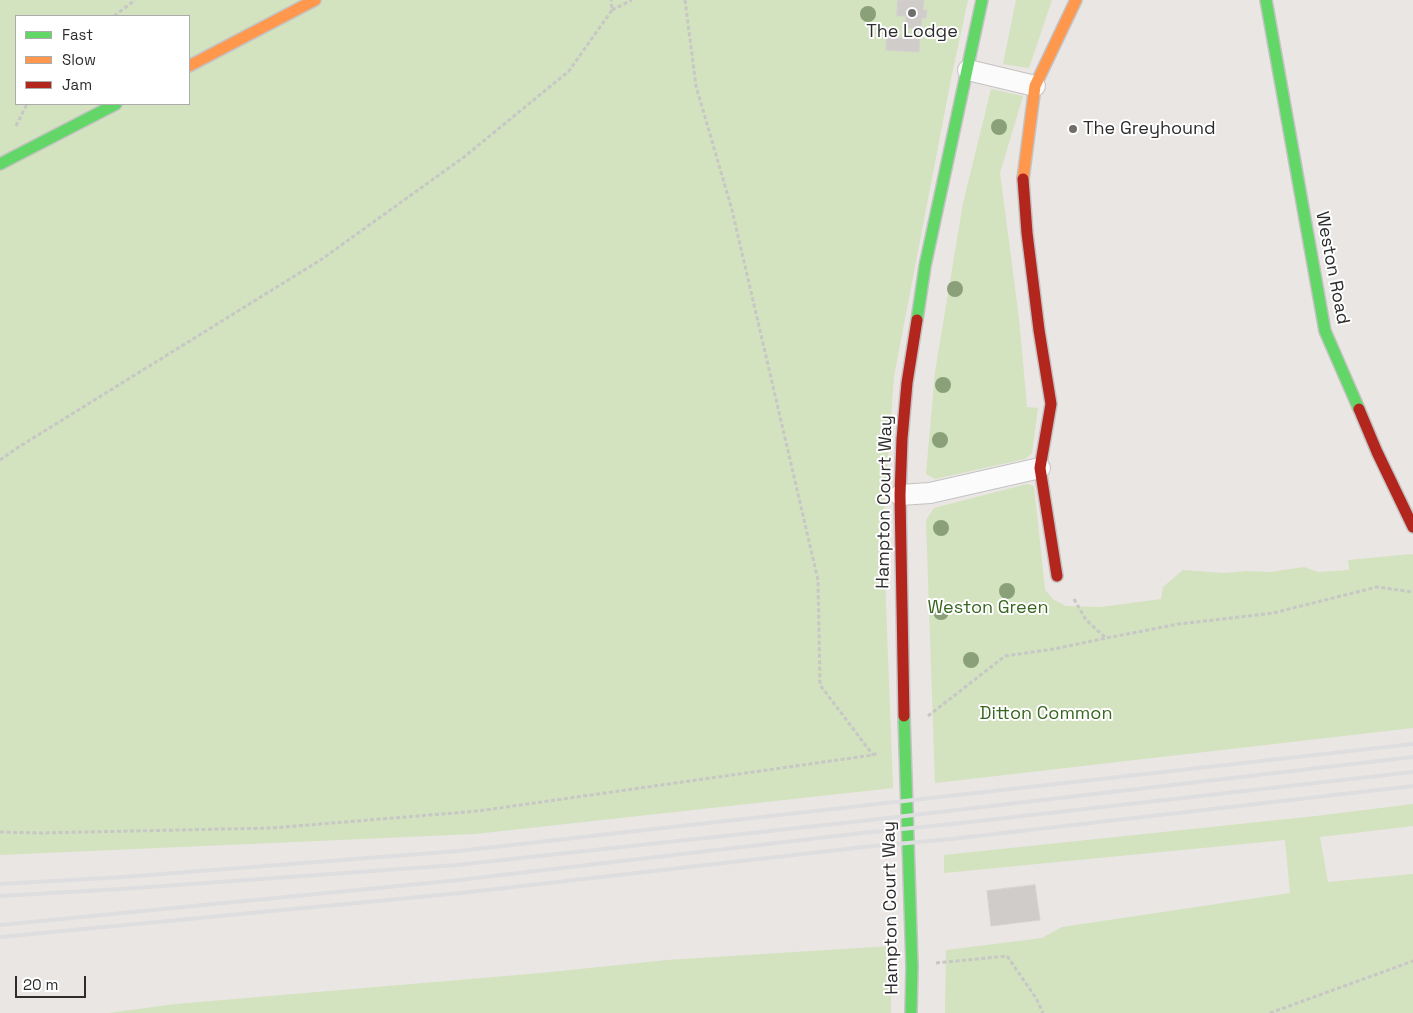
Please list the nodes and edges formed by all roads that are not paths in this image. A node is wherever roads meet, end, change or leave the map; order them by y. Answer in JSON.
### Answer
{"nodes":[{"id":1,"x":316,"y":0,"type":"edge"},
{"id":2,"x":982,"y":0,"type":"edge"},
{"id":3,"x":1076,"y":0,"type":"edge"},
{"id":4,"x":1266,"y":0,"type":"edge"},
{"id":5,"x":190,"y":65,"type":"edge"},
{"id":6,"x":968,"y":70,"type":"junction"},
{"id":7,"x":1035,"y":86,"type":"junction"},
{"id":8,"x":114,"y":105,"type":"edge"},
{"id":9,"x":0,"y":164,"type":"edge"},
{"id":10,"x":1040,"y":468,"type":"junction"},
{"id":11,"x":900,"y":495,"type":"junction"},
{"id":12,"x":1413,"y":527,"type":"edge"},
{"id":13,"x":1057,"y":576,"type":"dead end"},
{"id":14,"x":910,"y":1013,"type":"edge"}],
"edges":[{"from":1,"to":5,"type":"main road"},
{"from":2,"to":6,"type":"main road","name":"Hampton Court Way"},
{"from":3,"to":7,"type":"main road"},
{"from":4,"to":12,"type":"main road","name":"Weston Road"},
{"from":6,"to":7,"type":"street"},
{"from":6,"to":11,"type":"main road","name":"Hampton Court Way"},
{"from":7,"to":10,"type":"main road"},
{"from":8,"to":9,"type":"main road"},
{"from":10,"to":11,"type":"street"},
{"from":10,"to":13,"type":"main road"},
{"from":11,"to":14,"type":"main road","name":"Hampton Court Way"}]}
